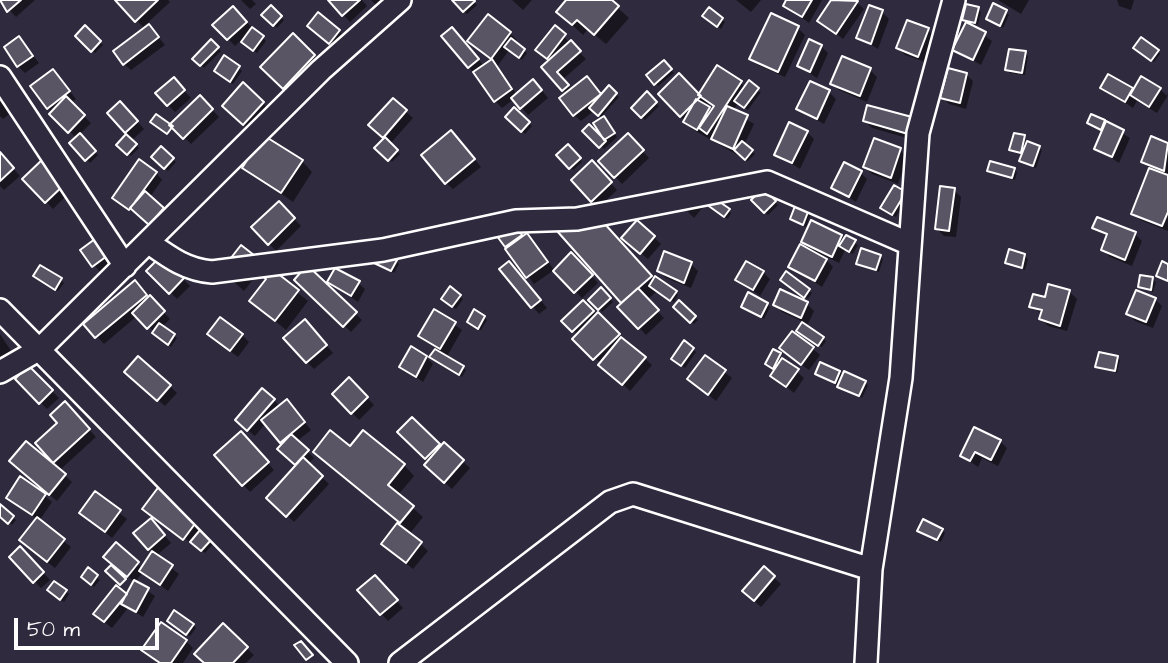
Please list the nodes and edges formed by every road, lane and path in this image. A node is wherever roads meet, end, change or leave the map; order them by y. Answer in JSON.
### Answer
{"nodes":[{"id":1,"x":400,"y":0,"type":"edge"},
{"id":2,"x":954,"y":0,"type":"edge"},
{"id":3,"x":0,"y":78,"type":"edge"},
{"id":4,"x":148,"y":242,"type":"junction"},
{"id":5,"x":910,"y":244,"type":"junction"},
{"id":6,"x":125,"y":266,"type":"junction"},
{"id":7,"x":0,"y":310,"type":"edge"},
{"id":8,"x":40,"y":349,"type":"junction"},
{"id":9,"x":0,"y":372,"type":"edge"},
{"id":10,"x":871,"y":569,"type":"junction"},
{"id":11,"x":346,"y":663,"type":"edge"},
{"id":12,"x":400,"y":663,"type":"edge"},
{"id":13,"x":866,"y":663,"type":"edge"}],
"edges":[{"from":1,"to":4,"type":"street"},
{"from":2,"to":5,"type":"street"},
{"from":3,"to":6,"type":"street"},
{"from":4,"to":5,"type":"street"},
{"from":4,"to":6,"type":"street"},
{"from":5,"to":10,"type":"street"},
{"from":6,"to":8,"type":"street"},
{"from":7,"to":8,"type":"street"},
{"from":8,"to":9,"type":"street"},
{"from":8,"to":11,"type":"street"},
{"from":10,"to":12,"type":"street"},
{"from":10,"to":13,"type":"street"}]}
